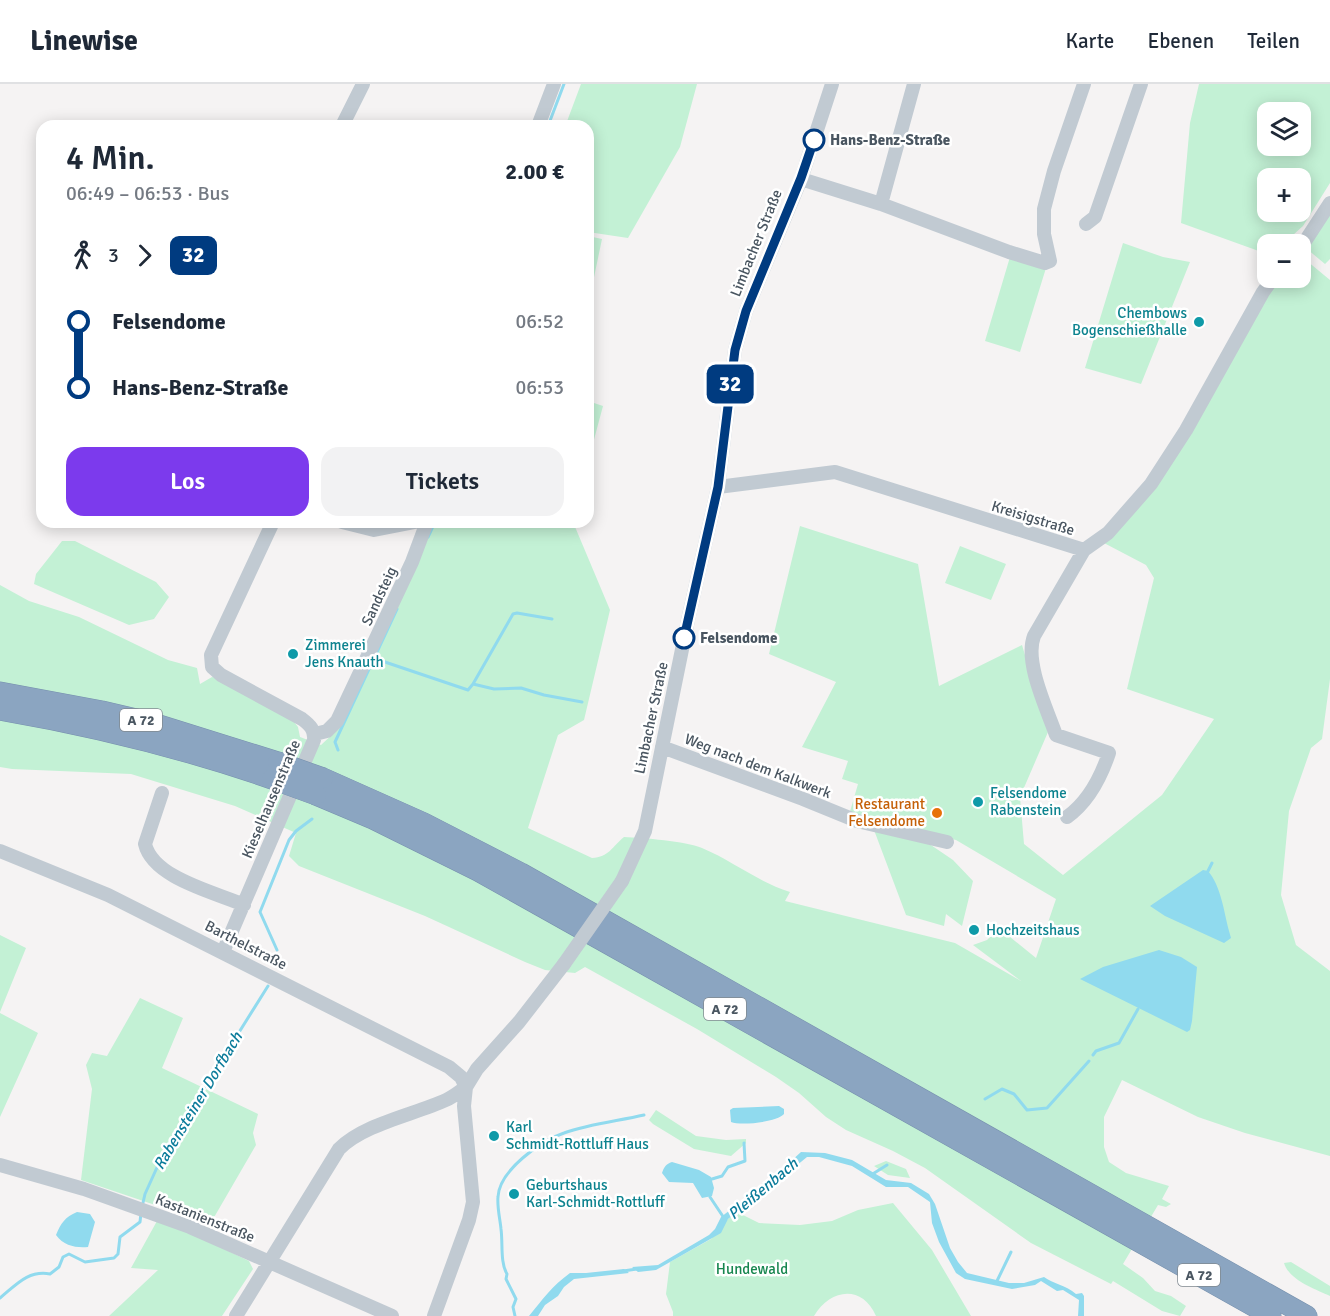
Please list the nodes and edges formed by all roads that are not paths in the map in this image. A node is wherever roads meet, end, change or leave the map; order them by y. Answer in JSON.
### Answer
{"nodes":[{"id":1,"x":363,"y":84,"type":"edge"},
{"id":2,"x":554,"y":84,"type":"edge"},
{"id":3,"x":832,"y":84,"type":"edge"},
{"id":4,"x":914,"y":84,"type":"edge"},
{"id":5,"x":1084,"y":84,"type":"edge"},
{"id":6,"x":1142,"y":84,"type":"edge"},
{"id":7,"x":345,"y":120,"type":"edge"},
{"id":8,"x":540,"y":120,"type":"edge"},
{"id":9,"x":801,"y":178,"type":"junction"},
{"id":10,"x":1330,"y":203,"type":"edge"},
{"id":11,"x":881,"y":204,"type":"junction"},
{"id":12,"x":1086,"y":224,"type":"dead end"},
{"id":13,"x":1310,"y":234,"type":"edge"},
{"id":14,"x":1266,"y":288,"type":"edge"},
{"id":15,"x":718,"y":487,"type":"junction"},
{"id":16,"x":270,"y":528,"type":"edge"},
{"id":17,"x":366,"y":528,"type":"edge"},
{"id":18,"x":384,"y":528,"type":"edge"},
{"id":19,"x":425,"y":528,"type":"edge"},
{"id":20,"x":1084,"y":550,"type":"junction"},
{"id":21,"x":0,"y":692,"type":"edge"},
{"id":22,"x":0,"y":710,"type":"edge"},
{"id":23,"x":315,"y":734,"type":"junction"},
{"id":24,"x":662,"y":747,"type":"junction"},
{"id":25,"x":275,"y":770,"type":"junction"},
{"id":26,"x":319,"y":787,"type":"junction"},
{"id":27,"x":162,"y":793,"type":"dead end"},
{"id":28,"x":1067,"y":817,"type":"dead end"},
{"id":29,"x":947,"y":843,"type":"dead end"},
{"id":30,"x":0,"y":851,"type":"edge"},
{"id":31,"x":244,"y":904,"type":"junction"},
{"id":32,"x":223,"y":952,"type":"junction"},
{"id":33,"x":466,"y":1087,"type":"junction"},
{"id":34,"x":0,"y":1165,"type":"edge"},
{"id":35,"x":268,"y":1262,"type":"junction"},
{"id":36,"x":236,"y":1316,"type":"edge"},
{"id":37,"x":392,"y":1316,"type":"edge"},
{"id":38,"x":434,"y":1316,"type":"edge"},
{"id":39,"x":1271,"y":1316,"type":"edge"},
{"id":40,"x":1307,"y":1316,"type":"edge"}],
"edges":[{"from":1,"to":7,"type":"street"},
{"from":2,"to":8,"type":"street"},
{"from":3,"to":9,"type":"street","name":"Limbacher Straße"},
{"from":4,"to":11,"type":"street"},
{"from":5,"to":11,"type":"street"},
{"from":6,"to":12,"type":"street"},
{"from":9,"to":11,"type":"street"},
{"from":9,"to":15,"type":"street","name":"Limbacher Straße"},
{"from":10,"to":13,"type":"street"},
{"from":14,"to":20,"type":"street","name":"Kreisigstraße"},
{"from":15,"to":20,"type":"street","name":"Kreisigstraße"},
{"from":15,"to":24,"type":"street","name":"Limbacher Straße"},
{"from":16,"to":23,"type":"street","name":"Kieselhausenstraße"},
{"from":17,"to":18,"type":"street"},
{"from":19,"to":23,"type":"street","name":"Sandsteig"},
{"from":20,"to":28,"type":"street"},
{"from":21,"to":25,"type":"highway","number":"A 72"},
{"from":22,"to":25,"type":"highway","number":"A 72"},
{"from":23,"to":31,"type":"street","name":"Kieselhausenstraße"},
{"from":24,"to":29,"type":"street","name":"Weg nach dem Kalkwerk"},
{"from":24,"to":33,"type":"street","name":"Limbacher Straße","bridge":true},
{"from":25,"to":26,"type":"highway","number":"A 72","bridge":true},
{"from":26,"to":39,"type":"highway","number":"A 72"},
{"from":26,"to":40,"type":"highway","number":"A 72"},
{"from":27,"to":31,"type":"street"},
{"from":30,"to":32,"type":"street","name":"Barthelstraße"},
{"from":31,"to":32,"type":"street","name":"Kieselhausenstraße"},
{"from":32,"to":33,"type":"street","name":"Barthelstraße"},
{"from":33,"to":35,"type":"street"},
{"from":33,"to":38,"type":"street"},
{"from":34,"to":35,"type":"street","name":"Kastanienstraße"},
{"from":35,"to":36,"type":"street"},
{"from":35,"to":37,"type":"street","name":"Kastanienstraße"}]}
